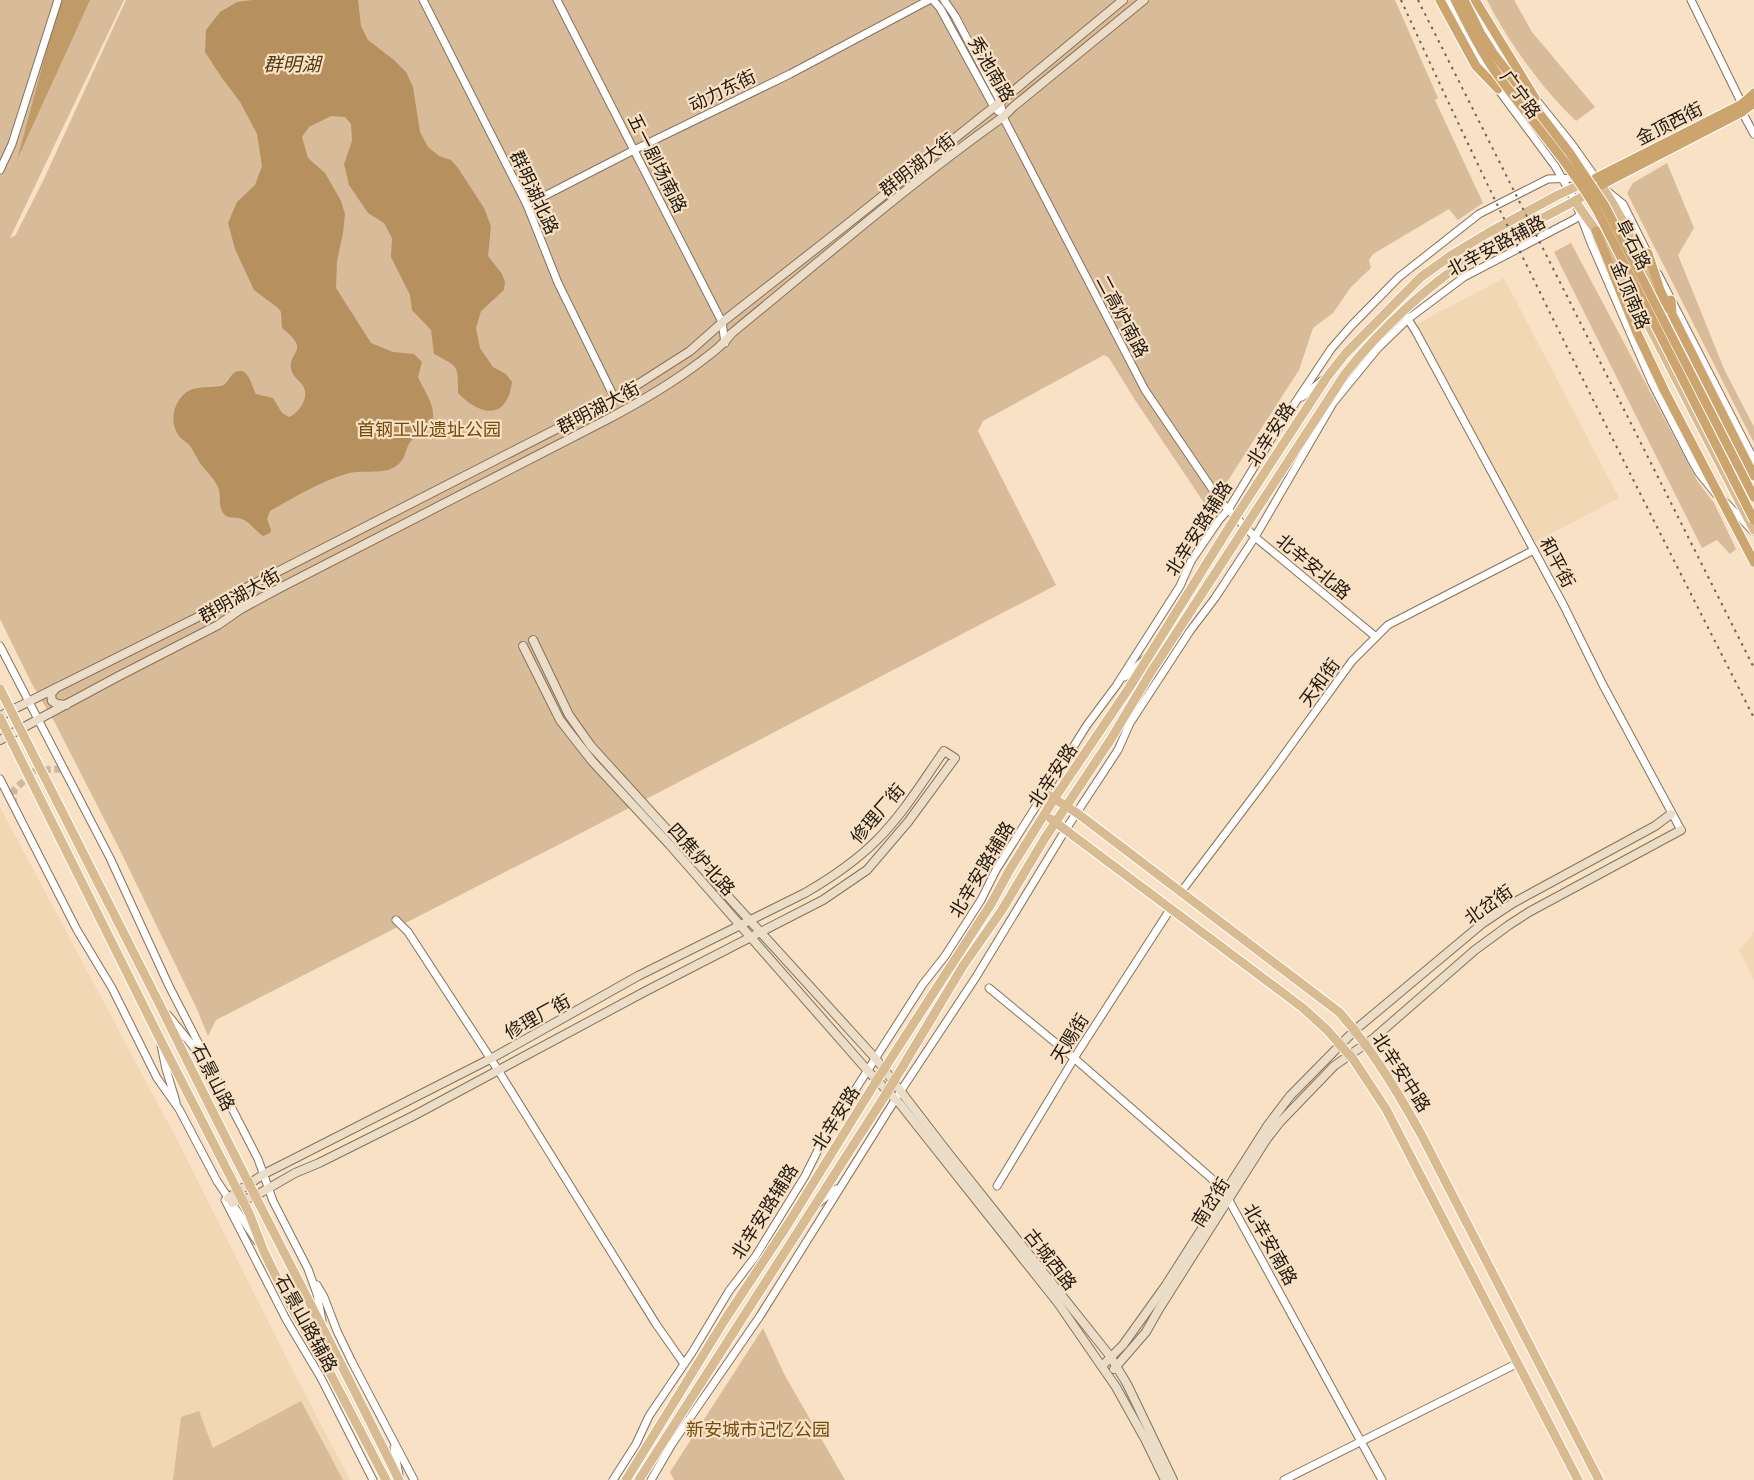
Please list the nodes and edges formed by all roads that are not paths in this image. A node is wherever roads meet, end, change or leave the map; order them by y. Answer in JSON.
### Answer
{"nodes":[{"id":1,"x":58,"y":0,"type":"edge"},
{"id":2,"x":424,"y":0,"type":"edge"},
{"id":3,"x":557,"y":0,"type":"edge"},
{"id":4,"x":931,"y":0,"type":"edge"},
{"id":5,"x":944,"y":0,"type":"edge"},
{"id":6,"x":1123,"y":0,"type":"edge"},
{"id":7,"x":1144,"y":0,"type":"edge"},
{"id":8,"x":1440,"y":0,"type":"edge"},
{"id":9,"x":1448,"y":0,"type":"edge"},
{"id":10,"x":1455,"y":0,"type":"edge"},
{"id":11,"x":1464,"y":0,"type":"edge"},
{"id":12,"x":1469,"y":0,"type":"edge"},
{"id":13,"x":1475,"y":0,"type":"edge"},
{"id":14,"x":1691,"y":0,"type":"edge"},
{"id":15,"x":1498,"y":89,"type":"junction"},
{"id":16,"x":1754,"y":94,"type":"edge"},
{"id":17,"x":1535,"y":98,"type":"junction"},
{"id":18,"x":1754,"y":103,"type":"edge"},
{"id":19,"x":997,"y":104,"type":"junction"},
{"id":20,"x":1742,"y":108,"type":"junction"},
{"id":21,"x":1003,"y":117,"type":"junction"},
{"id":22,"x":1754,"y":134,"type":"edge"},
{"id":23,"x":634,"y":150,"type":"junction"},
{"id":24,"x":0,"y":170,"type":"edge"},
{"id":25,"x":1563,"y":179,"type":"junction"},
{"id":26,"x":1598,"y":182,"type":"junction"},
{"id":27,"x":1569,"y":190,"type":"junction"},
{"id":28,"x":1576,"y":201,"type":"junction"},
{"id":29,"x":527,"y":205,"type":"junction"},
{"id":30,"x":1582,"y":214,"type":"junction"},
{"id":31,"x":1596,"y":231,"type":"junction"},
{"id":32,"x":1645,"y":256,"type":"junction"},
{"id":33,"x":1671,"y":300,"type":"junction"},
{"id":34,"x":1660,"y":308,"type":"junction"},
{"id":35,"x":1672,"y":314,"type":"junction"},
{"id":36,"x":1405,"y":315,"type":"junction"},
{"id":37,"x":722,"y":322,"type":"junction"},
{"id":38,"x":724,"y":343,"type":"junction"},
{"id":39,"x":1327,"y":377,"type":"junction"},
{"id":40,"x":615,"y":399,"type":"junction"},
{"id":41,"x":1296,"y":402,"type":"junction"},
{"id":42,"x":1333,"y":404,"type":"junction"},
{"id":43,"x":1319,"y":413,"type":"junction"},
{"id":44,"x":1754,"y":460,"type":"edge"},
{"id":45,"x":1754,"y":476,"type":"edge"},
{"id":46,"x":1754,"y":492,"type":"edge"},
{"id":47,"x":1754,"y":497,"type":"edge"},
{"id":48,"x":1228,"y":510,"type":"junction"},
{"id":49,"x":1235,"y":518,"type":"junction"},
{"id":50,"x":1754,"y":520,"type":"edge"},
{"id":51,"x":1244,"y":528,"type":"junction"},
{"id":52,"x":1754,"y":531,"type":"edge"},
{"id":53,"x":1255,"y":538,"type":"junction"},
{"id":54,"x":1534,"y":550,"type":"junction"},
{"id":55,"x":1754,"y":562,"type":"edge"},
{"id":56,"x":1376,"y":637,"type":"junction"},
{"id":57,"x":532,"y":640,"type":"dead end"},
{"id":58,"x":0,"y":646,"type":"edge"},
{"id":59,"x":523,"y":646,"type":"dead end"},
{"id":60,"x":1152,"y":652,"type":"junction"},
{"id":61,"x":1175,"y":654,"type":"junction"},
{"id":62,"x":1151,"y":672,"type":"junction"},
{"id":63,"x":1116,"y":686,"type":"junction"},
{"id":64,"x":56,"y":688,"type":"junction"},
{"id":65,"x":0,"y":689,"type":"edge"},
{"id":66,"x":29,"y":702,"type":"junction"},
{"id":67,"x":66,"y":705,"type":"junction"},
{"id":68,"x":0,"y":717,"type":"edge"},
{"id":69,"x":39,"y":719,"type":"junction"},
{"id":70,"x":0,"y":740,"type":"edge"},
{"id":71,"x":0,"y":779,"type":"edge"},
{"id":72,"x":1045,"y":793,"type":"junction"},
{"id":73,"x":1054,"y":799,"type":"junction"},
{"id":74,"x":1067,"y":807,"type":"junction"},
{"id":75,"x":1077,"y":813,"type":"junction"},
{"id":76,"x":1671,"y":814,"type":"junction"},
{"id":77,"x":1044,"y":815,"type":"junction"},
{"id":78,"x":1056,"y":822,"type":"junction"},
{"id":79,"x":1066,"y":829,"type":"junction"},
{"id":80,"x":1681,"y":830,"type":"joint"},
{"id":81,"x":1181,"y":892,"type":"junction"},
{"id":82,"x":1171,"y":908,"type":"junction"},
{"id":83,"x":396,"y":920,"type":"dead end"},
{"id":84,"x":751,"y":920,"type":"junction"},
{"id":85,"x":979,"y":924,"type":"junction"},
{"id":86,"x":741,"y":926,"type":"junction"},
{"id":87,"x":762,"y":932,"type":"junction"},
{"id":88,"x":751,"y":937,"type":"junction"},
{"id":89,"x":950,"y":948,"type":"junction"},
{"id":90,"x":989,"y":988,"type":"dead end"},
{"id":91,"x":160,"y":1005,"type":"junction"},
{"id":92,"x":1355,"y":1030,"type":"junction"},
{"id":93,"x":159,"y":1037,"type":"junction"},
{"id":94,"x":1364,"y":1044,"type":"junction"},
{"id":95,"x":1340,"y":1045,"type":"junction"},
{"id":96,"x":1349,"y":1056,"type":"junction"},
{"id":97,"x":1074,"y":1058,"type":"junction"},
{"id":98,"x":490,"y":1059,"type":"junction"},
{"id":99,"x":876,"y":1059,"type":"junction"},
{"id":100,"x":884,"y":1069,"type":"junction"},
{"id":101,"x":498,"y":1070,"type":"junction"},
{"id":102,"x":868,"y":1071,"type":"junction"},
{"id":103,"x":877,"y":1080,"type":"junction"},
{"id":104,"x":893,"y":1081,"type":"junction"},
{"id":105,"x":888,"y":1091,"type":"junction"},
{"id":106,"x":898,"y":1095,"type":"junction"},
{"id":107,"x":228,"y":1097,"type":"junction"},
{"id":108,"x":179,"y":1109,"type":"junction"},
{"id":109,"x":264,"y":1174,"type":"junction"},
{"id":110,"x":217,"y":1181,"type":"junction"},
{"id":111,"x":249,"y":1183,"type":"junction"},
{"id":112,"x":841,"y":1186,"type":"junction"},
{"id":113,"x":997,"y":1186,"type":"dead end"},
{"id":114,"x":269,"y":1188,"type":"junction"},
{"id":115,"x":240,"y":1195,"type":"junction"},
{"id":116,"x":255,"y":1196,"type":"junction"},
{"id":117,"x":1227,"y":1196,"type":"junction"},
{"id":118,"x":230,"y":1201,"type":"junction"},
{"id":119,"x":813,"y":1208,"type":"junction"},
{"id":120,"x":788,"y":1224,"type":"junction"},
{"id":121,"x":796,"y":1236,"type":"junction"},
{"id":122,"x":804,"y":1243,"type":"junction"},
{"id":123,"x":264,"y":1252,"type":"junction"},
{"id":124,"x":755,"y":1256,"type":"junction"},
{"id":125,"x":308,"y":1269,"type":"junction"},
{"id":126,"x":323,"y":1328,"type":"junction"},
{"id":127,"x":1110,"y":1356,"type":"junction"},
{"id":128,"x":1518,"y":1363,"type":"junction"},
{"id":129,"x":684,"y":1364,"type":"junction"},
{"id":130,"x":1103,"y":1365,"type":"junction"},
{"id":131,"x":1116,"y":1367,"type":"junction"},
{"id":132,"x":1109,"y":1375,"type":"junction"},
{"id":133,"x":1361,"y":1440,"type":"junction"},
{"id":134,"x":394,"y":1442,"type":"junction"},
{"id":135,"x":672,"y":1444,"type":"junction"},
{"id":136,"x":654,"y":1455,"type":"junction"},
{"id":137,"x":373,"y":1480,"type":"edge"},
{"id":138,"x":386,"y":1480,"type":"edge"},
{"id":139,"x":400,"y":1480,"type":"edge"},
{"id":140,"x":414,"y":1480,"type":"edge"},
{"id":141,"x":613,"y":1480,"type":"edge"},
{"id":142,"x":626,"y":1480,"type":"edge"},
{"id":143,"x":639,"y":1480,"type":"edge"},
{"id":144,"x":651,"y":1480,"type":"edge"},
{"id":145,"x":1165,"y":1480,"type":"edge"},
{"id":146,"x":1173,"y":1480,"type":"edge"},
{"id":147,"x":1284,"y":1480,"type":"edge"},
{"id":148,"x":1382,"y":1480,"type":"edge"},
{"id":149,"x":1578,"y":1480,"type":"edge"},
{"id":150,"x":1599,"y":1480,"type":"edge"}],
"edges":[{"from":1,"to":24,"type":"street"},
{"from":2,"to":29,"type":"street","name":"群明湖北路"},
{"from":3,"to":23,"type":"street","name":"五一剧场南路"},
{"from":4,"to":19,"type":"street","name":"秀池南路"},
{"from":4,"to":23,"type":"street","name":"动力东街"},
{"from":5,"to":19,"type":"street","name":"秀池南路"},
{"from":6,"to":19,"type":"main road","name":"群明湖大街"},
{"from":7,"to":21,"type":"main road","name":"群明湖大街"},
{"from":8,"to":15,"type":"highway"},
{"from":9,"to":15,"type":"street","name":"广宁路"},
{"from":10,"to":50,"type":"highway","name":"阜石路","bridge":true},
{"from":11,"to":47,"type":"highway","name":"阜石路","bridge":true},
{"from":12,"to":17,"type":"street","name":"广宁路"},
{"from":13,"to":17,"type":"highway"},
{"from":14,"to":20,"type":"street"},
{"from":15,"to":25,"type":"street","name":"广宁路"},
{"from":16,"to":20,"type":"highway","name":"金顶西街"},
{"from":17,"to":26,"type":"street","name":"广宁路"},
{"from":18,"to":20,"type":"highway","name":"金顶西街"},
{"from":19,"to":21,"type":"street","name":"秀池南路"},
{"from":19,"to":37,"type":"main road","name":"群明湖大街"},
{"from":20,"to":22,"type":"street"},
{"from":20,"to":26,"type":"highway","name":"金顶西街"},
{"from":21,"to":38,"type":"main road","name":"群明湖大街"},
{"from":21,"to":48,"type":"street","name":"二高炉南路"},
{"from":23,"to":29,"type":"street","name":"动力东街"},
{"from":23,"to":37,"type":"street","name":"五一剧场南路"},
{"from":25,"to":26,"type":"street","name":"北辛安路辅路"},
{"from":25,"to":27,"type":"street","name":"广宁路"},
{"from":25,"to":41,"type":"street","name":"北辛安路辅路"},
{"from":26,"to":27,"type":"main road","name":"北辛安路"},
{"from":26,"to":28,"type":"main road","name":"北辛安路"},
{"from":26,"to":32,"type":"main road"},
{"from":26,"to":34,"type":"main road","name":"金顶南路"},
{"from":27,"to":28,"type":"street","name":"广宁路"},
{"from":27,"to":39,"type":"main road","name":"北辛安路"},
{"from":28,"to":30,"type":"main road","name":"金顶南路"},
{"from":28,"to":36,"type":"main road","name":"北辛安路"},
{"from":29,"to":40,"type":"street","name":"群明湖北路"},
{"from":30,"to":31,"type":"main road","name":"金顶南路"},
{"from":30,"to":36,"type":"street","name":"北辛安路辅路"},
{"from":30,"to":52,"type":"street","name":"金顶南路"},
{"from":31,"to":52,"type":"main road","name":"金顶南路"},
{"from":31,"to":55,"type":"highway","bridge":true},
{"from":32,"to":33,"type":"street","name":"金顶南路"},
{"from":32,"to":34,"type":"main road"},
{"from":32,"to":35,"type":"highway"},
{"from":33,"to":35,"type":"highway"},
{"from":33,"to":44,"type":"street","name":"金顶南路"},
{"from":34,"to":46,"type":"main road","name":"金顶南路"},
{"from":35,"to":45,"type":"highway"},
{"from":36,"to":42,"type":"street","name":"北辛安路辅路"},
{"from":36,"to":43,"type":"main road","name":"北辛安路"},
{"from":36,"to":54,"type":"street","name":"和平街"},
{"from":37,"to":38,"type":"street","name":"五一剧场南路"},
{"from":37,"to":40,"type":"main road","name":"群明湖大街"},
{"from":38,"to":67,"type":"main road","name":"群明湖大街"},
{"from":39,"to":41,"type":"street"},
{"from":39,"to":49,"type":"main road","name":"北辛安路"},
{"from":40,"to":64,"type":"main road","name":"群明湖大街"},
{"from":41,"to":48,"type":"street","name":"北辛安路辅路"},
{"from":42,"to":43,"type":"street"},
{"from":42,"to":53,"type":"street","name":"北辛安路辅路"},
{"from":43,"to":51,"type":"main road","name":"北辛安路"},
{"from":48,"to":49,"type":"street","name":"二高炉南路"},
{"from":48,"to":63,"type":"street","name":"北辛安路辅路"},
{"from":49,"to":51,"type":"street","name":"北辛安北路"},
{"from":49,"to":60,"type":"main road","name":"北辛安路"},
{"from":51,"to":53,"type":"street","name":"北辛安北路"},
{"from":51,"to":62,"type":"main road","name":"北辛安路"},
{"from":53,"to":56,"type":"street","name":"北辛安北路"},
{"from":53,"to":61,"type":"street","name":"北辛安路辅路"},
{"from":54,"to":56,"type":"street","name":"天和街"},
{"from":54,"to":76,"type":"street","name":"和平街"},
{"from":56,"to":81,"type":"street","name":"天和街"},
{"from":57,"to":84,"type":"main road","name":"四焦炉北路"},
{"from":58,"to":66,"type":"street"},
{"from":59,"to":86,"type":"main road","name":"四焦炉北路"},
{"from":60,"to":63,"type":"street"},
{"from":60,"to":73,"type":"main road","name":"北辛安路"},
{"from":61,"to":62,"type":"street"},
{"from":61,"to":75,"type":"street","name":"北辛安路辅路"},
{"from":62,"to":74,"type":"main road","name":"北辛安路"},
{"from":63,"to":72,"type":"street","name":"北辛安路辅路"},
{"from":64,"to":66,"type":"main road","name":"群明湖大街"},
{"from":64,"to":67,"type":"main road"},
{"from":65,"to":91,"type":"main road","name":"石景山路","bridge":true},
{"from":66,"to":68,"type":"main road","name":"群明湖大街"},
{"from":66,"to":69,"type":"street"},
{"from":67,"to":69,"type":"main road","name":"群明湖大街"},
{"from":68,"to":93,"type":"main road","name":"石景山路","bridge":true},
{"from":69,"to":70,"type":"main road","name":"群明湖大街"},
{"from":69,"to":107,"type":"street"},
{"from":71,"to":108,"type":"street","name":"石景山路"},
{"from":72,"to":73,"type":"main road","name":"北辛安中路"},
{"from":72,"to":89,"type":"street","name":"北辛安路辅路"},
{"from":73,"to":74,"type":"main road","name":"北辛安中路"},
{"from":73,"to":77,"type":"main road","name":"北辛安路"},
{"from":74,"to":75,"type":"main road","name":"北辛安中路"},
{"from":74,"to":78,"type":"main road","name":"北辛安路"},
{"from":75,"to":79,"type":"street","name":"北辛安路辅路"},
{"from":75,"to":81,"type":"main road","name":"北辛安中路"},
{"from":76,"to":80,"type":"street","name":"和平街"},
{"from":76,"to":92,"type":"main road","name":"北岔街"},
{"from":77,"to":78,"type":"main road","name":"北辛安中路"},
{"from":77,"to":85,"type":"main road","name":"北辛安路"},
{"from":78,"to":79,"type":"main road","name":"北辛安中路"},
{"from":78,"to":104,"type":"main road","name":"北辛安路"},
{"from":79,"to":82,"type":"main road","name":"北辛安中路"},
{"from":79,"to":106,"type":"street","name":"北辛安路辅路"},
{"from":80,"to":94,"type":"main road","name":"北岔街"},
{"from":81,"to":92,"type":"main road","name":"北辛安中路"},
{"from":82,"to":95,"type":"main road","name":"北辛安中路"},
{"from":82,"to":97,"type":"street","name":"天赐街"},
{"from":83,"to":98,"type":"street"},
{"from":84,"to":86,"type":"main road","name":"修理厂街"},
{"from":84,"to":87,"type":"main road","name":"四焦炉北路"},
{"from":84,"to":87,"type":"main road","name":"修理厂街"},
{"from":85,"to":89,"type":"street"},
{"from":85,"to":100,"type":"main road","name":"北辛安路"},
{"from":86,"to":88,"type":"main road","name":"四焦炉北路"},
{"from":86,"to":98,"type":"main road","name":"修理厂街"},
{"from":87,"to":88,"type":"main road","name":"修理厂街"},
{"from":87,"to":99,"type":"main road","name":"四焦炉北路"},
{"from":88,"to":101,"type":"main road","name":"修理厂街"},
{"from":88,"to":102,"type":"main road","name":"四焦炉北路"},
{"from":89,"to":99,"type":"street","name":"北辛安路辅路"},
{"from":90,"to":97,"type":"street","name":"北辛安南路"},
{"from":91,"to":107,"type":"street"},
{"from":91,"to":111,"type":"main road","name":"石景山路"},
{"from":92,"to":94,"type":"main road","name":"北辛安中路"},
{"from":92,"to":95,"type":"main road","name":"北岔街"},
{"from":93,"to":108,"type":"street"},
{"from":93,"to":115,"type":"main road","name":"石景山路"},
{"from":94,"to":96,"type":"main road","name":"北岔街"},
{"from":94,"to":150,"type":"main road","name":"北辛安中路"},
{"from":95,"to":96,"type":"main road","name":"北辛安中路"},
{"from":95,"to":117,"type":"main road","name":"南岔街"},
{"from":96,"to":117,"type":"main road","name":"南岔街"},
{"from":96,"to":128,"type":"main road","name":"北辛安中路"},
{"from":97,"to":113,"type":"street","name":"天赐街"},
{"from":97,"to":117,"type":"street","name":"北辛安南路"},
{"from":98,"to":101,"type":"street"},
{"from":98,"to":109,"type":"main road","name":"修理厂街"},
{"from":99,"to":100,"type":"main road","name":"四焦炉北路"},
{"from":99,"to":102,"type":"street","name":"北辛安路辅路"},
{"from":100,"to":103,"type":"main road","name":"北辛安路"},
{"from":100,"to":104,"type":"main road","name":"古城西路"},
{"from":101,"to":114,"type":"main road","name":"修理厂街"},
{"from":101,"to":129,"type":"street"},
{"from":102,"to":103,"type":"main road","name":"四焦炉北路"},
{"from":102,"to":124,"type":"street","name":"北辛安路辅路"},
{"from":103,"to":105,"type":"main road","name":"古城西路"},
{"from":103,"to":120,"type":"main road","name":"北辛安路"},
{"from":104,"to":105,"type":"main road","name":"北辛安路"},
{"from":104,"to":106,"type":"main road","name":"古城西路"},
{"from":105,"to":106,"type":"main road","name":"古城西路"},
{"from":105,"to":119,"type":"main road","name":"北辛安路"},
{"from":106,"to":112,"type":"street","name":"北辛安路辅路"},
{"from":106,"to":127,"type":"main road","name":"古城西路"},
{"from":106,"to":130,"type":"main road","name":"古城西路"},
{"from":107,"to":109,"type":"street"},
{"from":108,"to":110,"type":"street","name":"石景山路"},
{"from":109,"to":111,"type":"main road","name":"修理厂街"},
{"from":109,"to":114,"type":"street"},
{"from":110,"to":118,"type":"street","name":"石景山路"},
{"from":110,"to":137,"type":"street","name":"石景山路辅路"},
{"from":111,"to":115,"type":"main road","name":"修理厂街"},
{"from":111,"to":116,"type":"main road","name":"石景山路"},
{"from":112,"to":119,"type":"street"},
{"from":112,"to":122,"type":"street","name":"北辛安路辅路"},
{"from":114,"to":116,"type":"main road","name":"修理厂街"},
{"from":114,"to":125,"type":"street"},
{"from":115,"to":116,"type":"main road","name":"修理厂街"},
{"from":115,"to":118,"type":"main road","name":"修理厂街"},
{"from":115,"to":123,"type":"main road","name":"石景山路"},
{"from":116,"to":126,"type":"main road","name":"石景山路"},
{"from":117,"to":127,"type":"main road","name":"南岔街"},
{"from":117,"to":131,"type":"main road","name":"南岔街"},
{"from":117,"to":133,"type":"street","name":"北辛安南路"},
{"from":118,"to":123,"type":"street","name":"石景山路"},
{"from":119,"to":121,"type":"main road","name":"北辛安路"},
{"from":120,"to":124,"type":"street"},
{"from":120,"to":142,"type":"main road","name":"北辛安路"},
{"from":121,"to":122,"type":"street"},
{"from":121,"to":136,"type":"main road","name":"北辛安路"},
{"from":122,"to":135,"type":"street","name":"北辛安路辅路"},
{"from":123,"to":138,"type":"main road","name":"石景山路"},
{"from":124,"to":129,"type":"street","name":"北辛安路辅路"},
{"from":125,"to":126,"type":"street"},
{"from":125,"to":134,"type":"street","name":"石景山路辅路"},
{"from":126,"to":139,"type":"main road","name":"石景山路"},
{"from":127,"to":130,"type":"main road","name":"南岔街"},
{"from":127,"to":131,"type":"main road","name":"古城西路"},
{"from":128,"to":133,"type":"street"},
{"from":128,"to":149,"type":"main road","name":"北辛安中路"},
{"from":129,"to":141,"type":"street","name":"北辛安路辅路"},
{"from":130,"to":132,"type":"main road","name":"古城西路"},
{"from":131,"to":132,"type":"main road","name":"南岔街"},
{"from":131,"to":146,"type":"main road","name":"古城西路"},
{"from":132,"to":145,"type":"main road","name":"古城西路"},
{"from":133,"to":147,"type":"street"},
{"from":133,"to":148,"type":"street","name":"北辛安南路"},
{"from":134,"to":139,"type":"street"},
{"from":134,"to":140,"type":"street","name":"石景山路辅路"},
{"from":135,"to":136,"type":"street"},
{"from":135,"to":144,"type":"street","name":"北辛安路辅路"},
{"from":136,"to":143,"type":"main road","name":"北辛安路"}]}
